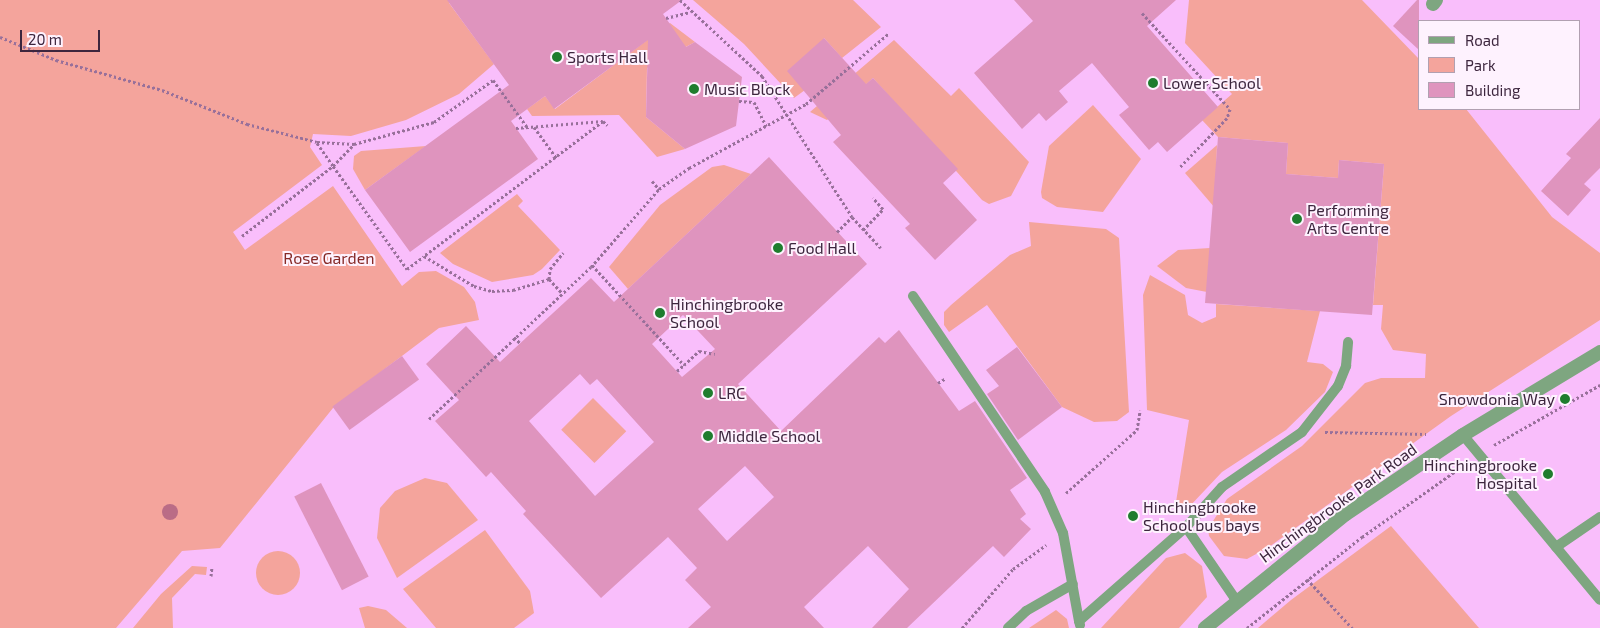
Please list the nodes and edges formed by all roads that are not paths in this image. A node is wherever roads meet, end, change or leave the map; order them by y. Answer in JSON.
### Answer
{"nodes":[{"id":1,"x":913,"y":296,"type":"dead end"},
{"id":2,"x":1348,"y":342,"type":"dead end"},
{"id":3,"x":1600,"y":352,"type":"edge"},
{"id":4,"x":1463,"y":435,"type":"junction"},
{"id":5,"x":1600,"y":517,"type":"edge"},
{"id":6,"x":1186,"y":527,"type":"junction"},
{"id":7,"x":1556,"y":547,"type":"junction"},
{"id":8,"x":1073,"y":584,"type":"junction"},
{"id":9,"x":1236,"y":600,"type":"junction"},
{"id":10,"x":1600,"y":600,"type":"edge"},
{"id":11,"x":1080,"y":625,"type":"edge"},
{"id":12,"x":1008,"y":628,"type":"edge"},
{"id":13,"x":1205,"y":628,"type":"edge"}],
"edges":[{"from":1,"to":8,"type":"lane"},
{"from":2,"to":6,"type":"lane"},
{"from":3,"to":4,"type":"street","name":"Hinchingbrooke Park Road"},
{"from":4,"to":7,"type":"lane"},
{"from":4,"to":9,"type":"street","name":"Hinchingbrooke Park Road"},
{"from":5,"to":7,"type":"lane"},
{"from":6,"to":9,"type":"lane"},
{"from":6,"to":11,"type":"lane"},
{"from":7,"to":10,"type":"lane"},
{"from":8,"to":11,"type":"lane"},
{"from":8,"to":12,"type":"lane"},
{"from":9,"to":13,"type":"street","name":"Hinchingbrooke Park Road"}]}
